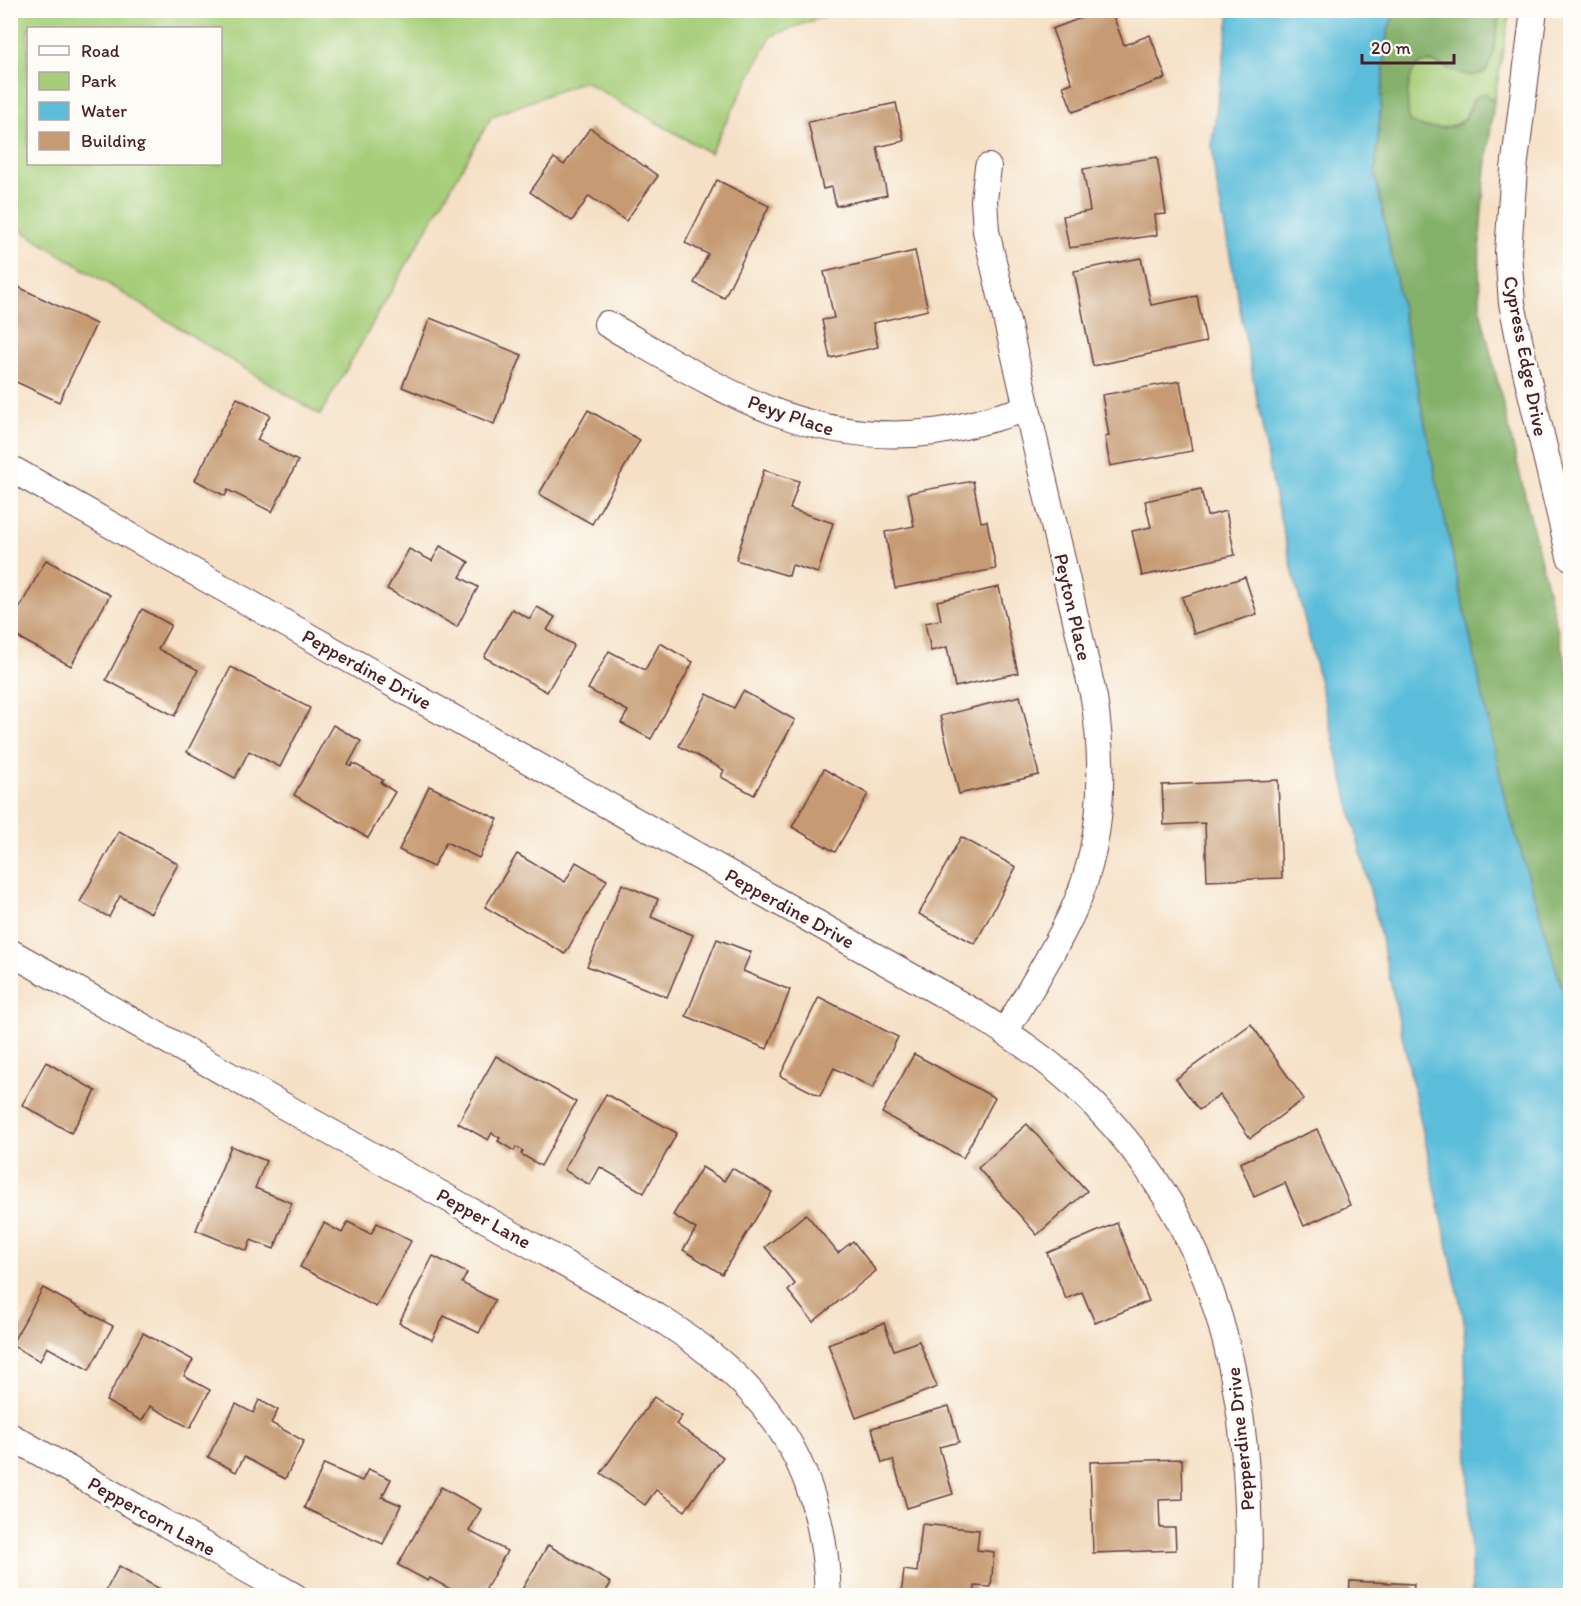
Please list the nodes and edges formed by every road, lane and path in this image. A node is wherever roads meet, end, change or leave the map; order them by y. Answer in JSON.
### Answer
{"nodes":[{"id":1,"x":1534,"y":10,"type":"edge"},
{"id":2,"x":988,"y":167,"type":"dead end"},
{"id":3,"x":608,"y":324,"type":"dead end"},
{"id":4,"x":1027,"y":409,"type":"junction"},
{"id":5,"x":10,"y":468,"type":"edge"},
{"id":6,"x":1570,"y":557,"type":"edge"},
{"id":7,"x":10,"y":952,"type":"edge"},
{"id":8,"x":1005,"y":1032,"type":"junction"},
{"id":9,"x":10,"y":1436,"type":"edge"},
{"id":10,"x":294,"y":1596,"type":"edge"},
{"id":11,"x":828,"y":1596,"type":"edge"},
{"id":12,"x":1248,"y":1596,"type":"edge"}],
"edges":[{"from":1,"to":6,"type":"street","name":"Cypress Edge Drive"},
{"from":2,"to":4,"type":"street","name":"Peyton Place"},
{"from":3,"to":4,"type":"street","name":"Peyy Place"},
{"from":4,"to":8,"type":"street","name":"Peyton Place"},
{"from":5,"to":8,"type":"street","name":"Pepperdine Drive"},
{"from":7,"to":11,"type":"street","name":"Pepper Lane"},
{"from":8,"to":12,"type":"street","name":"Pepperdine Drive"},
{"from":9,"to":10,"type":"street","name":"Peppercorn Lane"}]}
